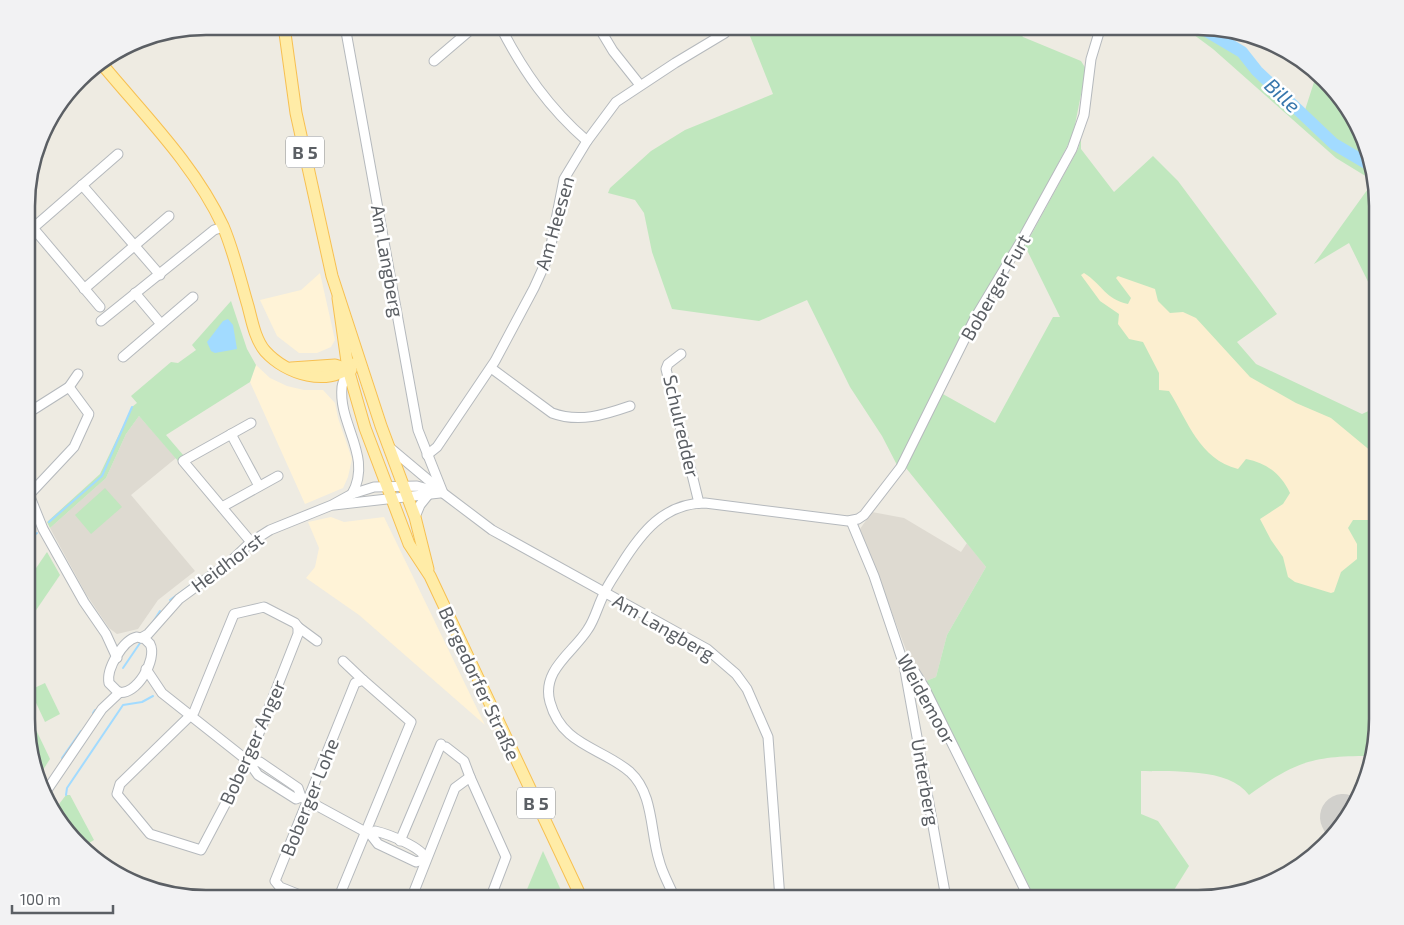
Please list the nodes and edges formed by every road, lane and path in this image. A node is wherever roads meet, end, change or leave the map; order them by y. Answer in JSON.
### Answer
{"nodes":[{"id":1,"x":285,"y":35,"type":"edge"},
{"id":2,"x":347,"y":35,"type":"edge"},
{"id":3,"x":464,"y":35,"type":"edge"},
{"id":4,"x":505,"y":35,"type":"edge"},
{"id":5,"x":603,"y":35,"type":"edge"},
{"id":6,"x":720,"y":35,"type":"edge"},
{"id":7,"x":1097,"y":35,"type":"edge"},
{"id":8,"x":434,"y":60,"type":"dead end"},
{"id":9,"x":105,"y":68,"type":"edge"},
{"id":10,"x":640,"y":85,"type":"junction"},
{"id":11,"x":587,"y":141,"type":"junction"},
{"id":12,"x":118,"y":154,"type":"dead end"},
{"id":13,"x":82,"y":185,"type":"junction"},
{"id":14,"x":169,"y":216,"type":"dead end"},
{"id":15,"x":35,"y":221,"type":"edge"},
{"id":16,"x":223,"y":227,"type":"junction"},
{"id":17,"x":35,"y":231,"type":"edge"},
{"id":18,"x":134,"y":246,"type":"junction"},
{"id":19,"x":160,"y":275,"type":"junction"},
{"id":20,"x":84,"y":289,"type":"junction"},
{"id":21,"x":135,"y":293,"type":"junction"},
{"id":22,"x":193,"y":297,"type":"dead end"},
{"id":23,"x":338,"y":298,"type":"junction"},
{"id":24,"x":100,"y":308,"type":"dead end"},
{"id":25,"x":101,"y":321,"type":"dead end"},
{"id":26,"x":161,"y":324,"type":"junction"},
{"id":27,"x":681,"y":354,"type":"dead end"},
{"id":28,"x":358,"y":356,"type":"junction"},
{"id":29,"x":123,"y":357,"type":"dead end"},
{"id":30,"x":491,"y":368,"type":"junction"},
{"id":31,"x":348,"y":369,"type":"junction"},
{"id":32,"x":78,"y":374,"type":"dead end"},
{"id":33,"x":365,"y":379,"type":"junction"},
{"id":34,"x":69,"y":387,"type":"junction"},
{"id":35,"x":630,"y":406,"type":"dead end"},
{"id":36,"x":35,"y":409,"type":"edge"},
{"id":37,"x":251,"y":423,"type":"dead end"},
{"id":38,"x":231,"y":434,"type":"junction"},
{"id":39,"x":389,"y":447,"type":"junction"},
{"id":40,"x":427,"y":455,"type":"junction"},
{"id":41,"x":278,"y":476,"type":"dead end"},
{"id":42,"x":259,"y":486,"type":"junction"},
{"id":43,"x":35,"y":487,"type":"edge"},
{"id":44,"x":388,"y":487,"type":"junction"},
{"id":45,"x":406,"y":492,"type":"junction"},
{"id":46,"x":443,"y":493,"type":"junction"},
{"id":47,"x":352,"y":494,"type":"junction"},
{"id":48,"x":428,"y":494,"type":"junction"},
{"id":49,"x":392,"y":498,"type":"junction"},
{"id":50,"x":699,"y":503,"type":"junction"},
{"id":51,"x":332,"y":505,"type":"junction"},
{"id":52,"x":222,"y":506,"type":"junction"},
{"id":53,"x":35,"y":509,"type":"edge"},
{"id":54,"x":415,"y":517,"type":"junction"},
{"id":55,"x":851,"y":521,"type":"junction"},
{"id":56,"x":251,"y":542,"type":"junction"},
{"id":57,"x":430,"y":576,"type":"junction"},
{"id":58,"x":605,"y":592,"type":"junction"},
{"id":59,"x":159,"y":621,"type":"junction"},
{"id":60,"x":298,"y":627,"type":"junction"},
{"id":61,"x":106,"y":634,"type":"junction"},
{"id":62,"x":141,"y":638,"type":"junction"},
{"id":63,"x":317,"y":641,"type":"dead end"},
{"id":64,"x":126,"y":642,"type":"junction"},
{"id":65,"x":152,"y":647,"type":"junction"},
{"id":66,"x":117,"y":658,"type":"junction"},
{"id":67,"x":343,"y":661,"type":"dead end"},
{"id":68,"x":904,"y":665,"type":"junction"},
{"id":69,"x":146,"y":669,"type":"junction"},
{"id":70,"x":363,"y":680,"type":"junction"},
{"id":71,"x":138,"y":683,"type":"junction"},
{"id":72,"x":110,"y":685,"type":"junction"},
{"id":73,"x":120,"y":692,"type":"junction"},
{"id":74,"x":162,"y":693,"type":"junction"},
{"id":75,"x":102,"y":709,"type":"junction"},
{"id":76,"x":190,"y":717,"type":"junction"},
{"id":77,"x":248,"y":761,"type":"junction"},
{"id":78,"x":470,"y":777,"type":"junction"},
{"id":79,"x":49,"y":787,"type":"edge"},
{"id":80,"x":304,"y":799,"type":"junction"},
{"id":81,"x":368,"y":833,"type":"junction"},
{"id":82,"x":400,"y":841,"type":"junction"},
{"id":83,"x":426,"y":859,"type":"junction"},
{"id":84,"x":288,"y":890,"type":"edge"},
{"id":85,"x":342,"y":890,"type":"edge"},
{"id":86,"x":414,"y":890,"type":"edge"},
{"id":87,"x":494,"y":890,"type":"edge"},
{"id":88,"x":578,"y":890,"type":"edge"},
{"id":89,"x":671,"y":890,"type":"edge"},
{"id":90,"x":779,"y":890,"type":"edge"},
{"id":91,"x":945,"y":890,"type":"edge"},
{"id":92,"x":1025,"y":890,"type":"edge"}],
"edges":[{"from":1,"to":23,"type":"main road","name":"Bergedorfer Straße","number":"B 5"},
{"from":2,"to":40,"type":"street","name":"Am Langberg"},
{"from":3,"to":8,"type":"street"},
{"from":4,"to":11,"type":"street"},
{"from":5,"to":10,"type":"street"},
{"from":6,"to":10,"type":"street","name":"Am Heesen"},
{"from":7,"to":55,"type":"street","name":"Boberger Furt"},
{"from":9,"to":16,"type":"main road"},
{"from":10,"to":11,"type":"street","name":"Am Heesen"},
{"from":11,"to":30,"type":"street","name":"Am Heesen"},
{"from":12,"to":13,"type":"street"},
{"from":13,"to":15,"type":"street"},
{"from":13,"to":18,"type":"street"},
{"from":14,"to":18,"type":"street"},
{"from":16,"to":19,"type":"street"},
{"from":16,"to":31,"type":"main road"},
{"from":17,"to":20,"type":"street"},
{"from":18,"to":19,"type":"street"},
{"from":18,"to":20,"type":"street"},
{"from":19,"to":21,"type":"street"},
{"from":20,"to":24,"type":"street"},
{"from":21,"to":25,"type":"street"},
{"from":21,"to":26,"type":"street"},
{"from":22,"to":26,"type":"street"},
{"from":23,"to":28,"type":"main road","name":"Bergedorfer Straße","number":"B 5"},
{"from":23,"to":31,"type":"main road","name":"Bergedorfer Straße","number":"B 5"},
{"from":26,"to":29,"type":"street"},
{"from":27,"to":50,"type":"street","name":"Schulredder"},
{"from":28,"to":31,"type":"main road"},
{"from":28,"to":33,"type":"main road","name":"Bergedorfer Straße","number":"B 5"},
{"from":30,"to":35,"type":"street"},
{"from":30,"to":40,"type":"street","name":"Am Heesen"},
{"from":31,"to":33,"type":"main road"},
{"from":31,"to":44,"type":"main road","name":"Bergedorfer Straße","number":"B 5"},
{"from":31,"to":47,"type":"street"},
{"from":32,"to":34,"type":"street"},
{"from":33,"to":39,"type":"main road","name":"Bergedorfer Straße","number":"B 5"},
{"from":34,"to":36,"type":"street"},
{"from":34,"to":43,"type":"street"},
{"from":37,"to":38,"type":"street"},
{"from":38,"to":42,"type":"street"},
{"from":38,"to":52,"type":"street"},
{"from":39,"to":45,"type":"main road","name":"Bergedorfer Straße","number":"B 5"},
{"from":39,"to":46,"type":"street"},
{"from":40,"to":46,"type":"street","name":"Am Langberg"},
{"from":41,"to":42,"type":"street"},
{"from":42,"to":52,"type":"street"},
{"from":44,"to":45,"type":"street","name":"Heidhorst"},
{"from":44,"to":47,"type":"street","name":"Heidhorst"},
{"from":44,"to":49,"type":"main road","name":"Bergedorfer Straße","number":"B 5"},
{"from":45,"to":46,"type":"street","name":"Am Langberg"},
{"from":45,"to":48,"type":"street","name":"Am Langberg"},
{"from":45,"to":49,"type":"street","name":"Am Langberg"},
{"from":45,"to":54,"type":"main road","name":"Bergedorfer Straße","number":"B 5"},
{"from":46,"to":48,"type":"street","name":"Am Langberg"},
{"from":46,"to":58,"type":"street","name":"Am Langberg"},
{"from":47,"to":51,"type":"street","name":"Heidhorst"},
{"from":48,"to":54,"type":"street"},
{"from":49,"to":51,"type":"street","name":"Heidhorst"},
{"from":49,"to":57,"type":"main road","name":"Bergedorfer Straße","number":"B 5"},
{"from":50,"to":55,"type":"street","name":"Schulredder"},
{"from":50,"to":58,"type":"street","name":"Schulredder"},
{"from":51,"to":56,"type":"street","name":"Heidhorst"},
{"from":52,"to":56,"type":"street"},
{"from":53,"to":61,"type":"street"},
{"from":54,"to":57,"type":"main road","name":"Bergedorfer Straße","number":"B 5"},
{"from":55,"to":68,"type":"street","name":"Weidemoor"},
{"from":56,"to":59,"type":"street","name":"Heidhorst"},
{"from":57,"to":88,"type":"main road","name":"Bergedorfer Straße","number":"B 5"},
{"from":58,"to":89,"type":"street","name":"Schulredder"},
{"from":58,"to":90,"type":"street","name":"Am Langberg"},
{"from":59,"to":62,"type":"street","name":"Heidhorst"},
{"from":59,"to":65,"type":"street","name":"Heidhorst"},
{"from":60,"to":63,"type":"street","name":"Boberger Anger"},
{"from":60,"to":76,"type":"street","name":"Boberger Anger"},
{"from":60,"to":77,"type":"street","name":"Boberger Anger"},
{"from":61,"to":64,"type":"street"},
{"from":61,"to":66,"type":"street"},
{"from":62,"to":64,"type":"street","name":"Heidhorst"},
{"from":62,"to":65,"type":"street"},
{"from":64,"to":66,"type":"street"},
{"from":65,"to":69,"type":"street","name":"Heidhorst"},
{"from":66,"to":72,"type":"street"},
{"from":67,"to":70,"type":"street"},
{"from":68,"to":91,"type":"street","name":"Unterberg"},
{"from":68,"to":92,"type":"street","name":"Weidemoor"},
{"from":69,"to":71,"type":"street","name":"Heidhorst"},
{"from":69,"to":74,"type":"street"},
{"from":70,"to":80,"type":"street","name":"Boberger Lohe"},
{"from":70,"to":81,"type":"street"},
{"from":71,"to":73,"type":"street"},
{"from":71,"to":74,"type":"street"},
{"from":72,"to":73,"type":"street"},
{"from":72,"to":75,"type":"street"},
{"from":73,"to":75,"type":"street"},
{"from":74,"to":76,"type":"street"},
{"from":75,"to":79,"type":"street"},
{"from":76,"to":77,"type":"street"},
{"from":76,"to":77,"type":"street","name":"Boberger Anger"},
{"from":77,"to":80,"type":"street"},
{"from":78,"to":82,"type":"street"},
{"from":78,"to":83,"type":"street"},
{"from":78,"to":87,"type":"street"},
{"from":80,"to":81,"type":"street"},
{"from":80,"to":84,"type":"street","name":"Boberger Lohe"},
{"from":81,"to":82,"type":"street"},
{"from":81,"to":83,"type":"street"},
{"from":81,"to":85,"type":"street"},
{"from":82,"to":83,"type":"street"},
{"from":83,"to":86,"type":"street"}]}
